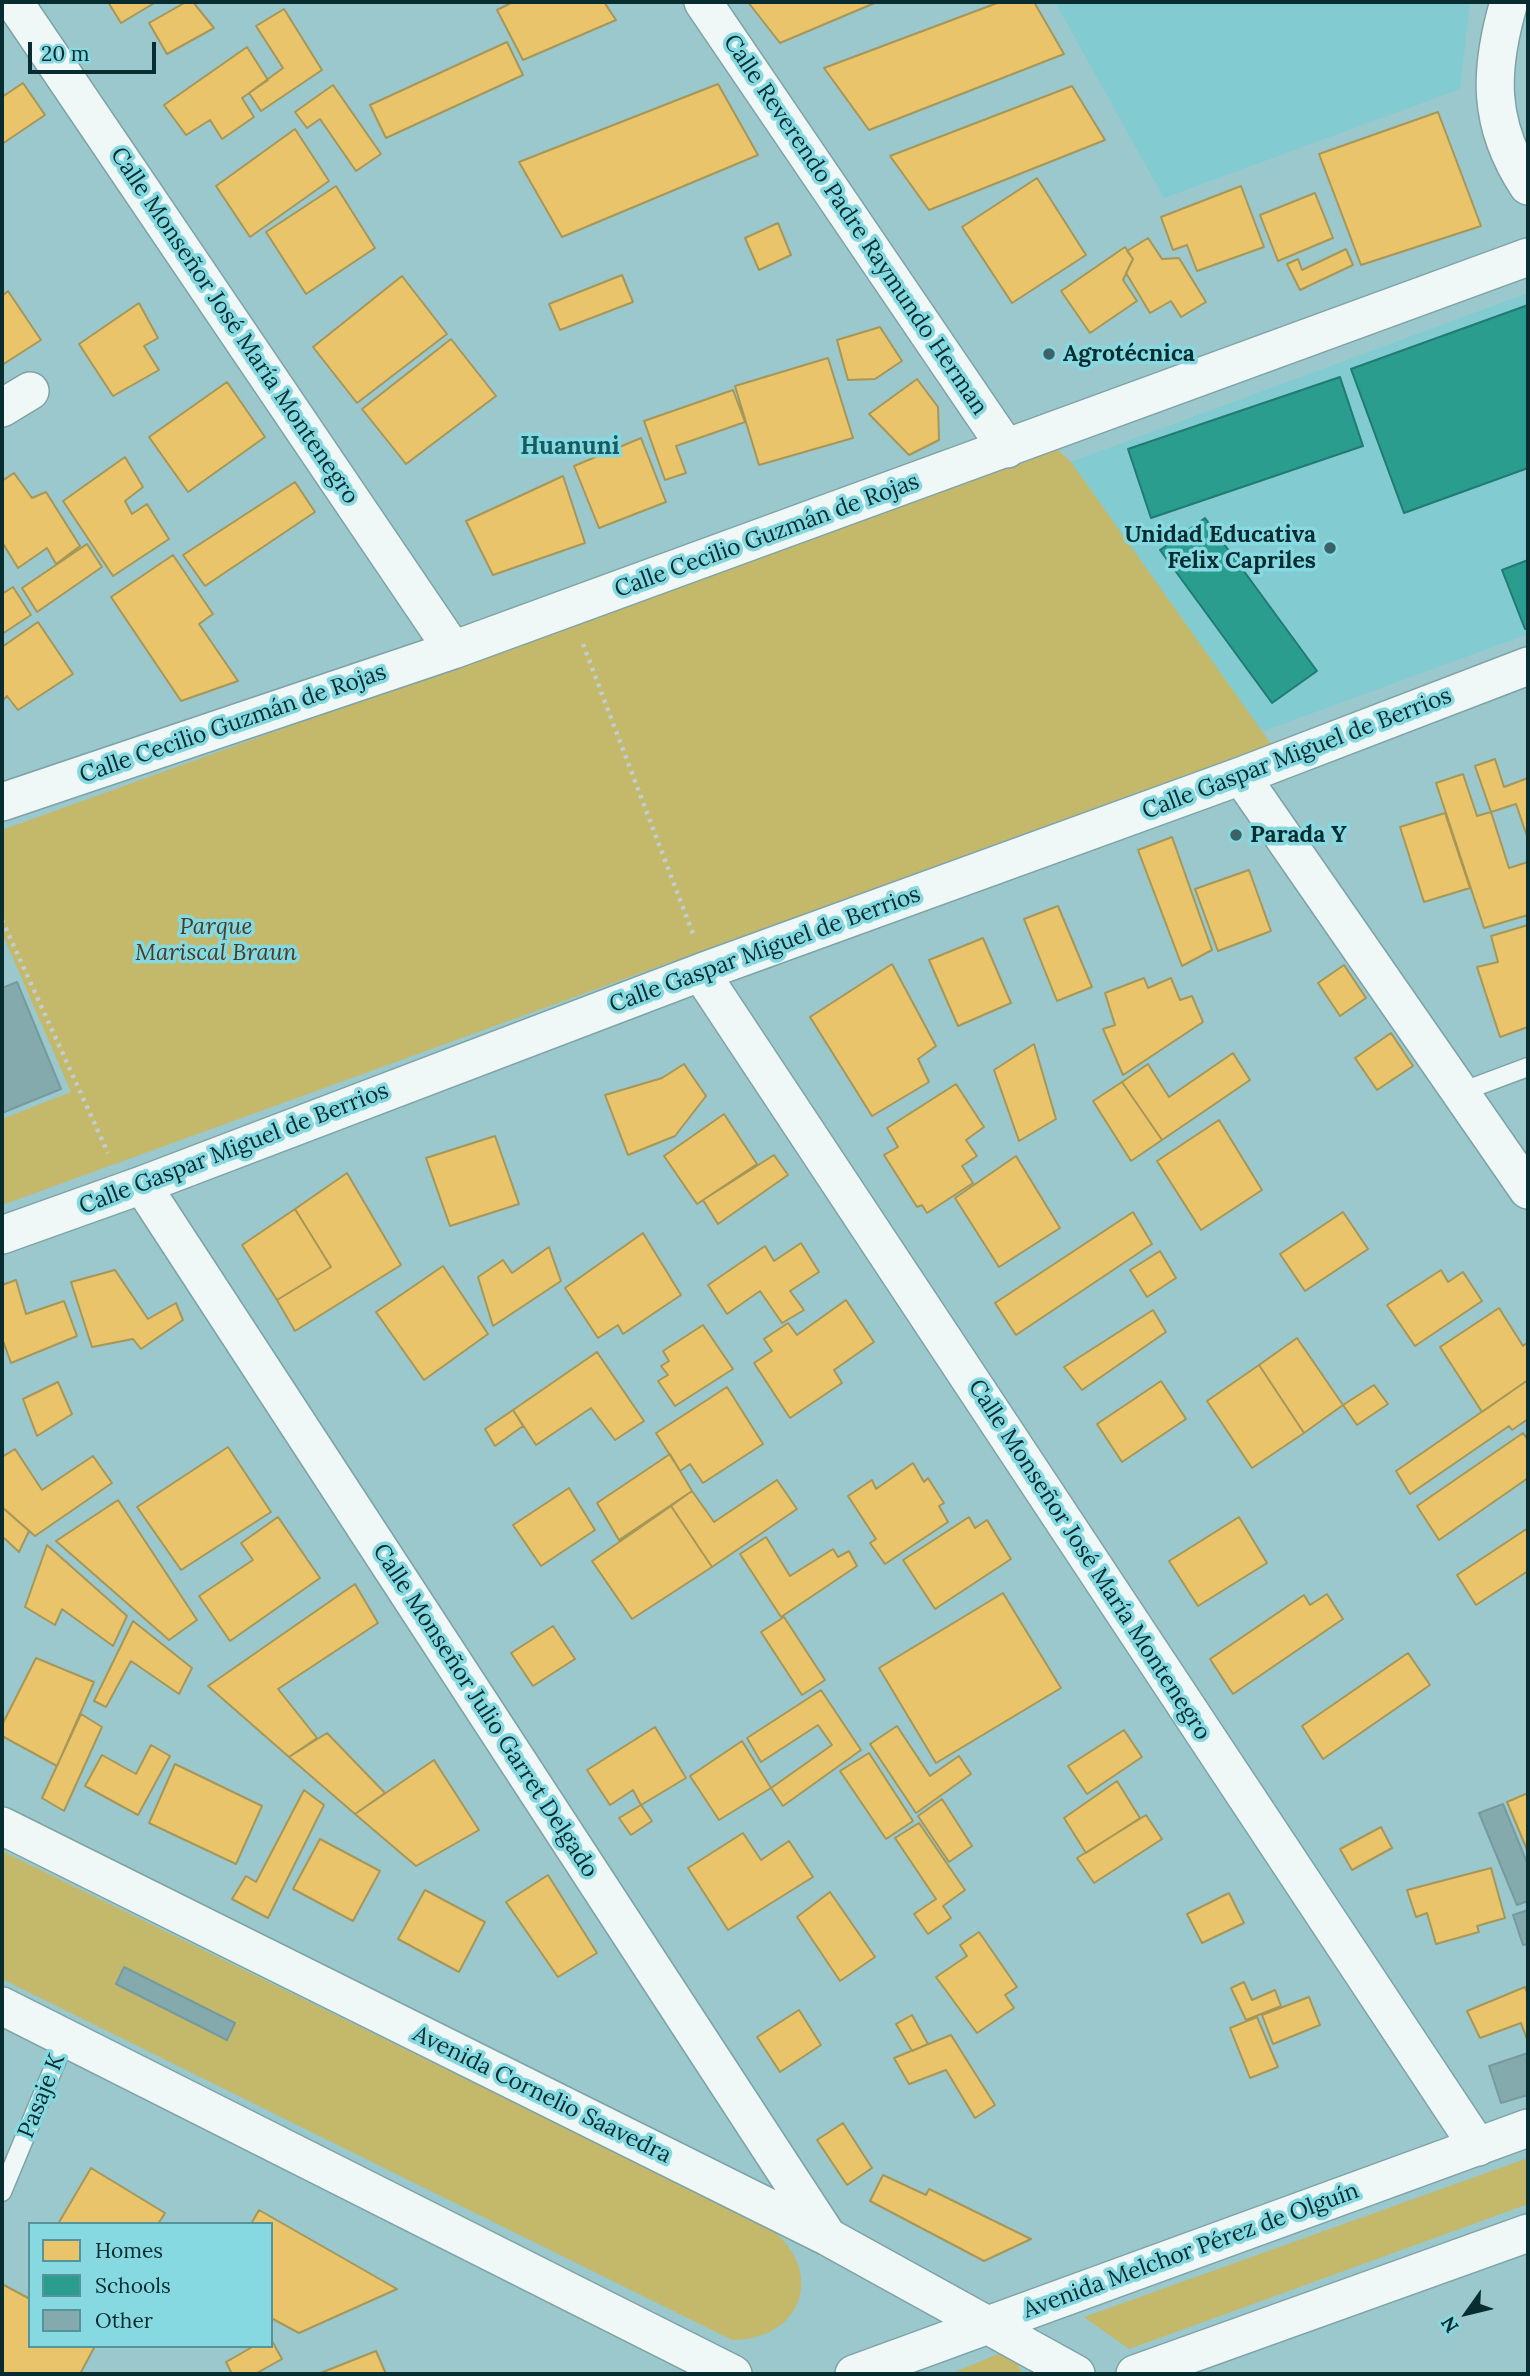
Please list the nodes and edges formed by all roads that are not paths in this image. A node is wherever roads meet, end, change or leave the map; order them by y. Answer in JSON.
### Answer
{"nodes":[{"id":1,"x":14,"y":2,"type":"edge"},
{"id":2,"x":703,"y":2,"type":"edge"},
{"id":3,"x":1509,"y":2,"type":"edge"},
{"id":4,"x":1528,"y":186,"type":"edge"},
{"id":5,"x":1528,"y":257,"type":"edge"},
{"id":6,"x":1007,"y":449,"type":"junction"},
{"id":7,"x":453,"y":650,"type":"junction"},
{"id":8,"x":1528,"y":666,"type":"edge"},
{"id":9,"x":1241,"y":776,"type":"junction"},
{"id":10,"x":2,"y":802,"type":"edge"},
{"id":11,"x":704,"y":972,"type":"junction"},
{"id":12,"x":1528,"y":1067,"type":"edge"},
{"id":13,"x":1461,"y":1092,"type":"junction"},
{"id":14,"x":142,"y":1185,"type":"junction"},
{"id":15,"x":1528,"y":1191,"type":"edge"},
{"id":16,"x":2,"y":1235,"type":"edge"},
{"id":17,"x":2,"y":1826,"type":"edge"},
{"id":18,"x":2,"y":2006,"type":"edge"},
{"id":19,"x":66,"y":2038,"type":"junction"},
{"id":20,"x":1528,"y":2129,"type":"edge"},
{"id":21,"x":1478,"y":2147,"type":"junction"},
{"id":22,"x":2,"y":2192,"type":"edge"},
{"id":23,"x":1528,"y":2232,"type":"edge"},
{"id":24,"x":828,"y":2237,"type":"junction"},
{"id":25,"x":986,"y":2325,"type":"junction"},
{"id":26,"x":733,"y":2374,"type":"edge"},
{"id":27,"x":854,"y":2374,"type":"edge"},
{"id":28,"x":1076,"y":2374,"type":"edge"},
{"id":29,"x":1135,"y":2374,"type":"edge"}],
"edges":[{"from":1,"to":7,"type":"street","name":"Calle Monseñor José María Montenegro"},
{"from":2,"to":6,"type":"street","name":"Calle Reverendo Padre Raymundo Herman"},
{"from":3,"to":4,"type":"street"},
{"from":5,"to":6,"type":"street","name":"Calle Cecilio Guzmán de Rojas"},
{"from":6,"to":7,"type":"street","name":"Calle Cecilio Guzmán de Rojas"},
{"from":7,"to":10,"type":"street","name":"Calle Cecilio Guzmán de Rojas"},
{"from":8,"to":9,"type":"street","name":"Calle Gaspar Miguel de Berrios"},
{"from":9,"to":11,"type":"street","name":"Calle Gaspar Miguel de Berrios"},
{"from":9,"to":13,"type":"street"},
{"from":11,"to":14,"type":"street","name":"Calle Gaspar Miguel de Berrios"},
{"from":11,"to":21,"type":"street","name":"Calle Monseñor José María Montenegro"},
{"from":12,"to":13,"type":"lane"},
{"from":13,"to":15,"type":"street"},
{"from":14,"to":16,"type":"street","name":"Calle Gaspar Miguel de Berrios"},
{"from":14,"to":24,"type":"street","name":"Calle Monseñor Julio Garret Delgado"},
{"from":17,"to":24,"type":"street","name":"Avenida Cornelio Saavedra"},
{"from":18,"to":19,"type":"street"},
{"from":19,"to":22,"type":"lane","name":"Pasaje K"},
{"from":19,"to":26,"type":"street"},
{"from":20,"to":21,"type":"street","name":"Avenida Melchor Pérez de Olguín"},
{"from":21,"to":25,"type":"street","name":"Avenida Melchor Pérez de Olguín"},
{"from":23,"to":29,"type":"street"},
{"from":24,"to":25,"type":"street","name":"Avenida Cornelio Saavedra"},
{"from":25,"to":27,"type":"street","name":"Avenida Melchor Pérez de Olguín"},
{"from":25,"to":28,"type":"street","name":"Avenida Cornelio Saavedra"}]}
